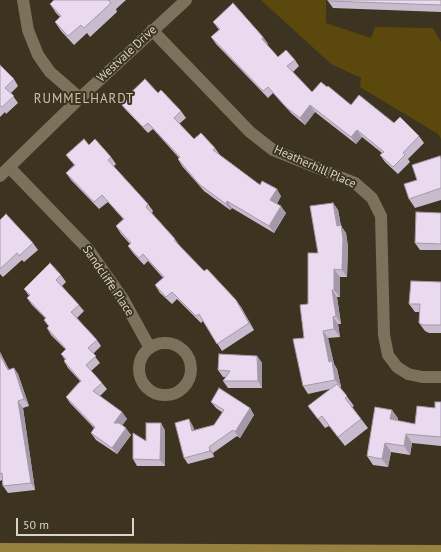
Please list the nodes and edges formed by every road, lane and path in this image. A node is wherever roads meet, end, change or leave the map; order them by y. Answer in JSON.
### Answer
{"nodes":[{"id":1,"x":23,"y":0,"type":"edge"},
{"id":2,"x":186,"y":0,"type":"edge"},
{"id":3,"x":152,"y":30,"type":"junction"},
{"id":4,"x":80,"y":98,"type":"junction"},
{"id":5,"x":9,"y":167,"type":"junction"},
{"id":6,"x":0,"y":176,"type":"edge"},
{"id":7,"x":150,"y":348,"type":"junction"},
{"id":8,"x":441,"y":377,"type":"edge"},
{"id":9,"x":0,"y":549,"type":"edge"},
{"id":10,"x":441,"y":551,"type":"edge"}],
"edges":[{"from":1,"to":4,"type":"street"},
{"from":2,"to":3,"type":"street","name":"Westvale Drive"},
{"from":3,"to":4,"type":"street","name":"Westvale Drive"},
{"from":3,"to":8,"type":"street","name":"Heatherhill Place"},
{"from":4,"to":5,"type":"street","name":"Westvale Drive"},
{"from":5,"to":6,"type":"street","name":"Westvale Drive"},
{"from":5,"to":7,"type":"street","name":"Sandcliffe Place"},
{"from":7,"to":7,"type":"street"},
{"from":9,"to":10,"type":"main road"}]}
